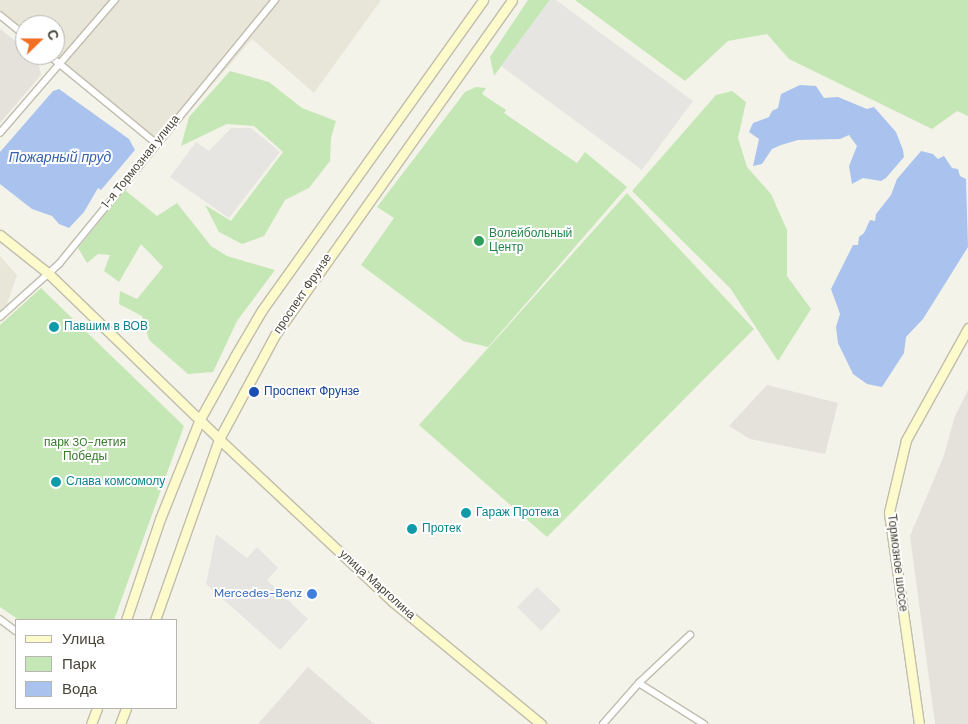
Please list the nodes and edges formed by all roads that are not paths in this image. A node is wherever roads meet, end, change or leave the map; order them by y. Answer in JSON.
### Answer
{"nodes":[{"id":1,"x":275,"y":0,"type":"edge"},
{"id":2,"x":483,"y":0,"type":"edge"},
{"id":3,"x":512,"y":0,"type":"edge"},
{"id":4,"x":111,"y":1,"type":"edge"},
{"id":5,"x":0,"y":16,"type":"edge"},
{"id":6,"x":15,"y":27,"type":"edge"},
{"id":7,"x":65,"y":59,"type":"edge"},
{"id":8,"x":60,"y":65,"type":"joint"},
{"id":9,"x":0,"y":133,"type":"edge"},
{"id":10,"x":155,"y":142,"type":"junction"},
{"id":11,"x":0,"y":235,"type":"edge"},
{"id":12,"x":49,"y":274,"type":"junction"},
{"id":13,"x":0,"y":317,"type":"edge"},
{"id":14,"x":968,"y":328,"type":"edge"},
{"id":15,"x":200,"y":419,"type":"junction"},
{"id":16,"x":219,"y":439,"type":"junction"},
{"id":17,"x":0,"y":619,"type":"edge"},
{"id":18,"x":126,"y":619,"type":"edge"},
{"id":19,"x":155,"y":619,"type":"edge"},
{"id":20,"x":15,"y":630,"type":"edge"},
{"id":21,"x":690,"y":635,"type":"dead end"},
{"id":22,"x":639,"y":683,"type":"junction"},
{"id":23,"x":97,"y":709,"type":"edge"},
{"id":24,"x":126,"y":709,"type":"edge"},
{"id":25,"x":91,"y":724,"type":"edge"},
{"id":26,"x":120,"y":724,"type":"edge"},
{"id":27,"x":540,"y":724,"type":"edge"},
{"id":28,"x":603,"y":724,"type":"edge"},
{"id":29,"x":704,"y":724,"type":"edge"},
{"id":30,"x":920,"y":724,"type":"edge"}],
"edges":[{"from":1,"to":10,"type":"street","name":"1-я Тормозная улица"},
{"from":2,"to":15,"type":"main road","name":"проспект Фрунзе"},
{"from":3,"to":16,"type":"main road","name":"проспект Фрунзе"},
{"from":4,"to":7,"type":"street"},
{"from":5,"to":6,"type":"street"},
{"from":8,"to":9,"type":"street"},
{"from":8,"to":10,"type":"street"},
{"from":10,"to":12,"type":"street","name":"1-я Тормозная улица"},
{"from":11,"to":12,"type":"main road","name":"улица Марголина"},
{"from":12,"to":13,"type":"street","name":"1-я Тормозная улица"},
{"from":12,"to":15,"type":"main road","name":"улица Марголина"},
{"from":14,"to":30,"type":"main road","name":"Тормозное шоссе"},
{"from":15,"to":16,"type":"main road","name":"улица Марголина"},
{"from":15,"to":18,"type":"main road","name":"проспект Фрунзе"},
{"from":16,"to":19,"type":"main road","name":"проспект Фрунзе"},
{"from":16,"to":27,"type":"main road","name":"улица Марголина"},
{"from":17,"to":20,"type":"street"},
{"from":21,"to":22,"type":"street"},
{"from":22,"to":28,"type":"street"},
{"from":22,"to":29,"type":"street"},
{"from":23,"to":25,"type":"main road"},
{"from":24,"to":26,"type":"main road"}]}
